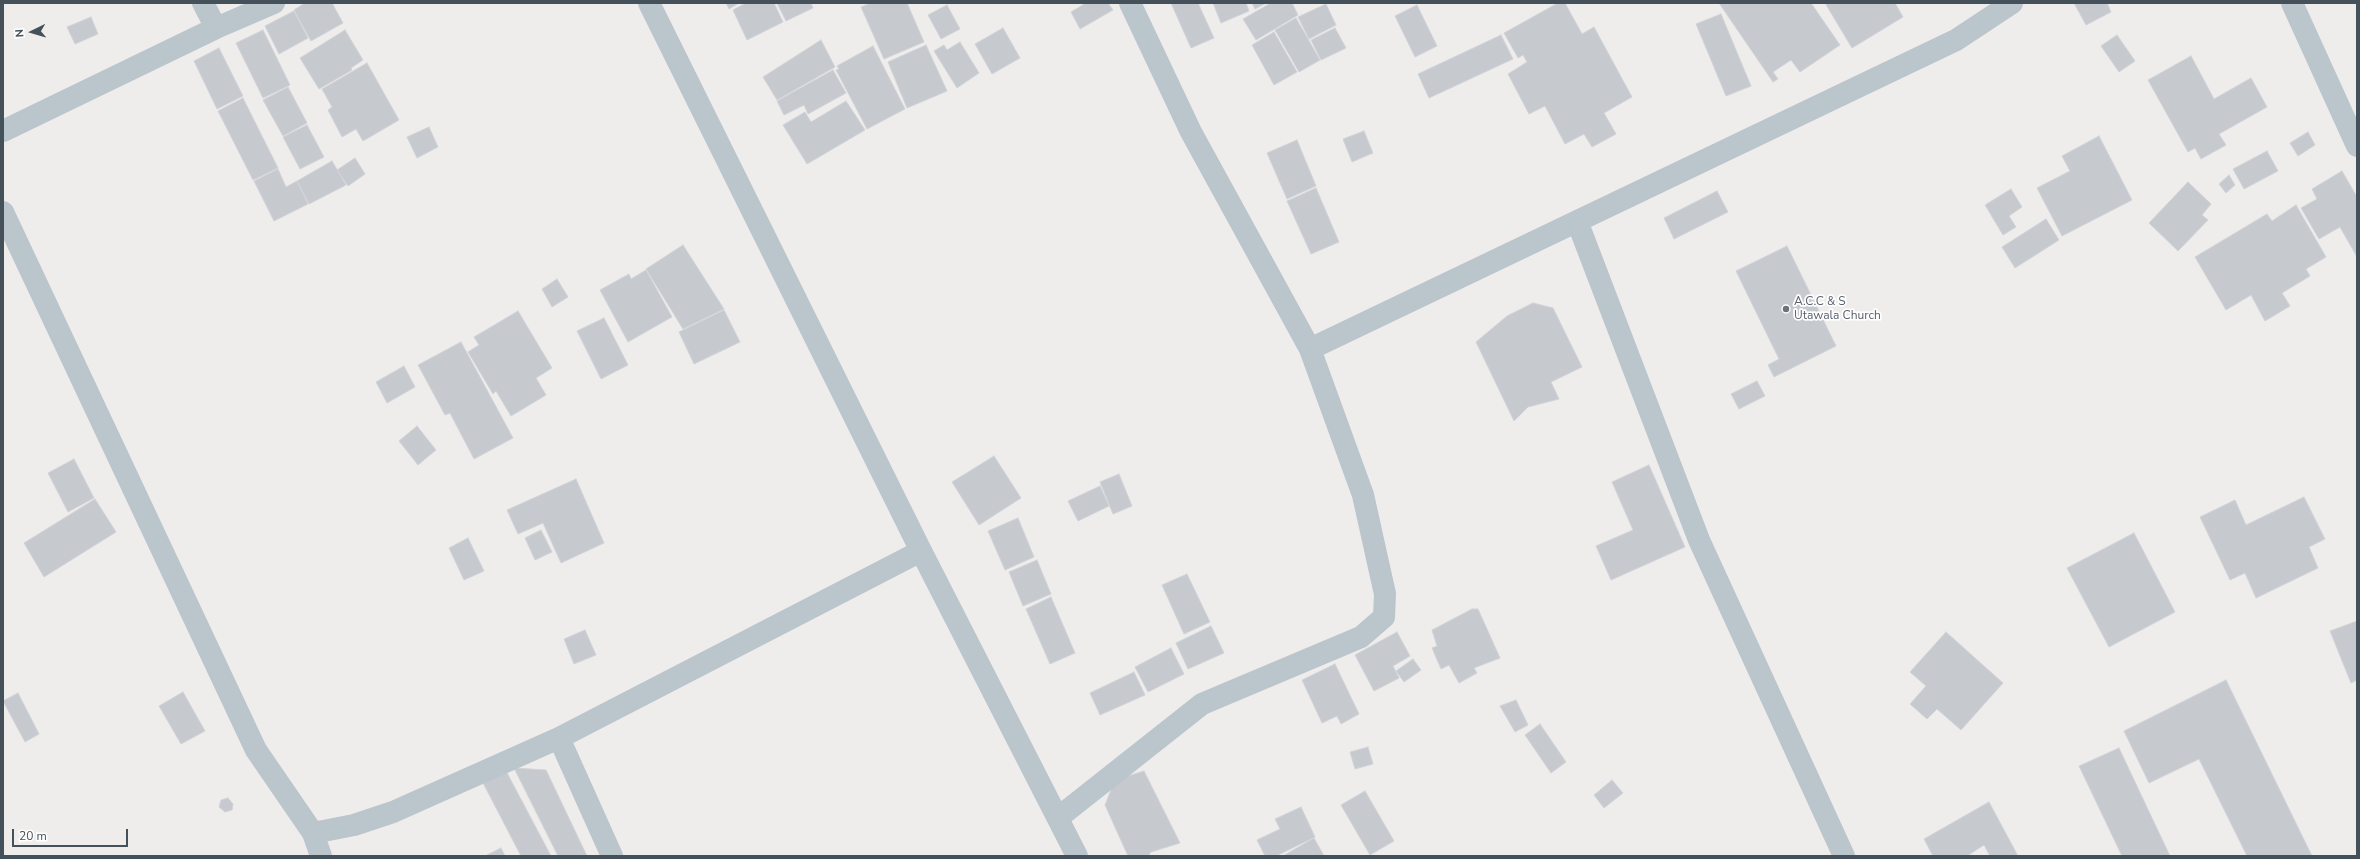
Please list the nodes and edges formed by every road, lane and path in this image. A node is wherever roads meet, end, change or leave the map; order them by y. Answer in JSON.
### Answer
{"nodes":[{"id":1,"x":202,"y":3,"type":"edge"},
{"id":2,"x":274,"y":3,"type":"edge"},
{"id":3,"x":649,"y":3,"type":"edge"},
{"id":4,"x":1130,"y":3,"type":"edge"},
{"id":5,"x":2012,"y":3,"type":"edge"},
{"id":6,"x":2292,"y":3,"type":"edge"},
{"id":7,"x":216,"y":28,"type":"junction"},
{"id":8,"x":3,"y":131,"type":"edge"},
{"id":9,"x":2357,"y":146,"type":"edge"},
{"id":10,"x":3,"y":212,"type":"edge"},
{"id":11,"x":1577,"y":221,"type":"junction"},
{"id":12,"x":1310,"y":349,"type":"junction"},
{"id":13,"x":922,"y":551,"type":"junction"},
{"id":14,"x":559,"y":738,"type":"junction"},
{"id":15,"x":1059,"y":817,"type":"junction"},
{"id":16,"x":313,"y":833,"type":"junction"},
{"id":17,"x":321,"y":856,"type":"edge"},
{"id":18,"x":612,"y":856,"type":"edge"},
{"id":19,"x":1077,"y":856,"type":"edge"},
{"id":20,"x":1844,"y":856,"type":"edge"}],
"edges":[{"from":1,"to":7,"type":"street"},
{"from":2,"to":7,"type":"street"},
{"from":3,"to":13,"type":"street"},
{"from":4,"to":12,"type":"street"},
{"from":5,"to":11,"type":"street"},
{"from":6,"to":9,"type":"street"},
{"from":7,"to":8,"type":"street"},
{"from":10,"to":16,"type":"street"},
{"from":11,"to":12,"type":"street"},
{"from":11,"to":20,"type":"street"},
{"from":12,"to":15,"type":"street"},
{"from":13,"to":14,"type":"street"},
{"from":13,"to":15,"type":"street"},
{"from":14,"to":16,"type":"street"},
{"from":14,"to":18,"type":"street"},
{"from":15,"to":19,"type":"street"},
{"from":16,"to":17,"type":"street"}]}
